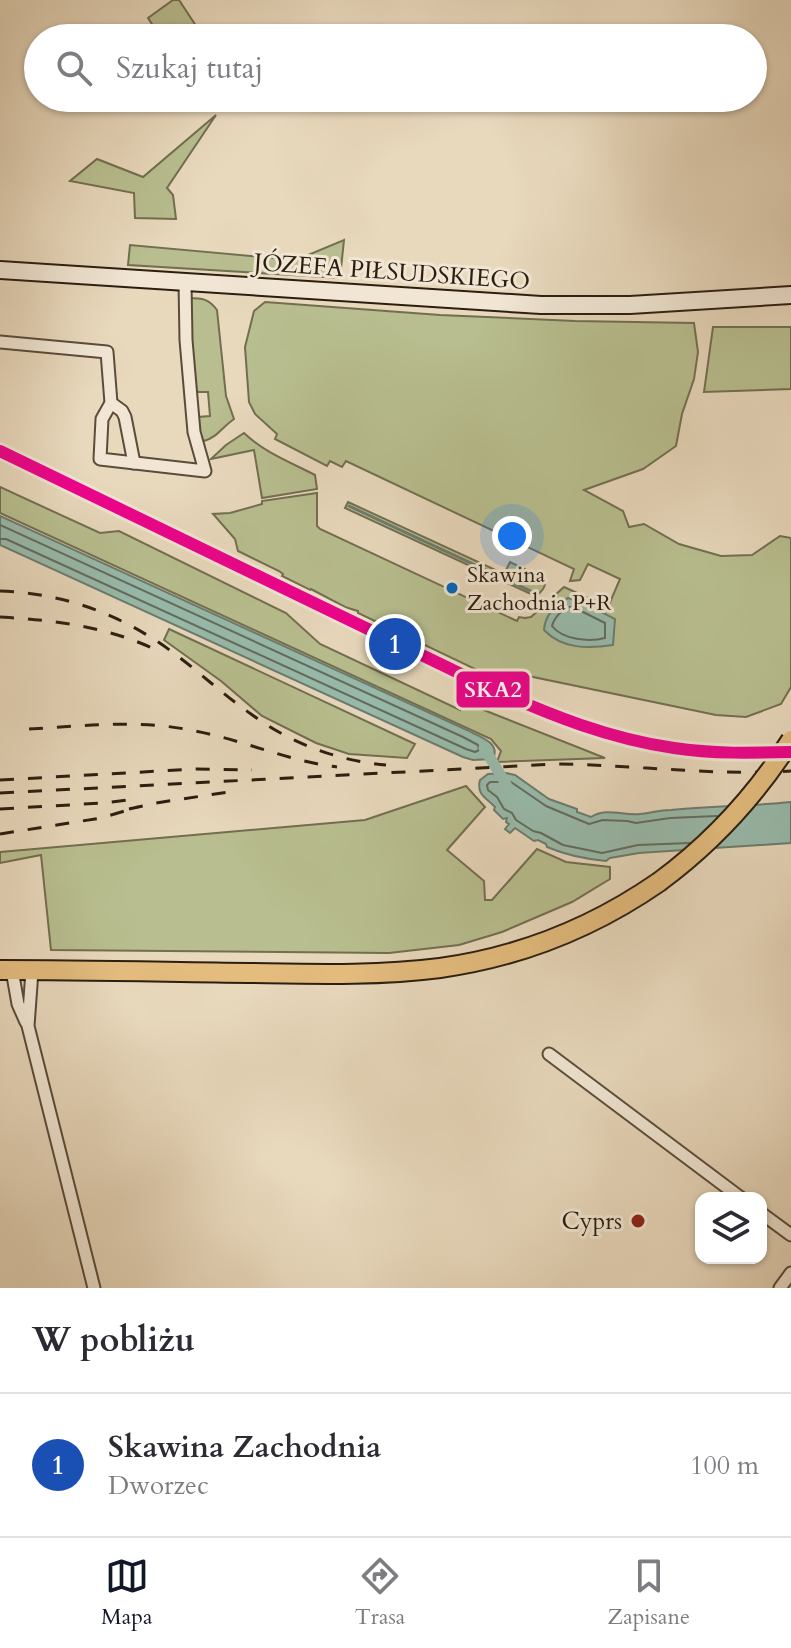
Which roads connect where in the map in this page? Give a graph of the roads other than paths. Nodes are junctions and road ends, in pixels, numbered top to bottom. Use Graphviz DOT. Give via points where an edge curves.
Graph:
graph roads {
  1 [pos="0,270"];
  2 [pos="185,283"];
  3 [pos="788,293"];
  4 [pos="0,342"];
  5 [pos="111,403"];
  6 [pos="134,463"];
  7 [pos="791,740"];
  8 [pos="6,970"];
  9 [pos="32,971"];
  10 [pos="28,1026"];
  11 [pos="549,1054"];
  12 [pos="733,1192"];
  13 [pos="767,1217"];
  14 [pos="791,1235"];
  15 [pos="791,1273"];
  16 [pos="94,1288"];
  17 [pos="780,1288"];
  1 -- 2 [label="main road, JÓZEFA PIŁSUDSKIEGO"];
  2 -- 3 [label="main road, JÓZEFA PIŁSUDSKIEGO" via="560,306"];
  2 -- 6 [label="street" via="194,432 205,471"];
  4 -- 5 [label="street" via="107,352"];
  5 -- 6 [label="street" via="125,417"];
  5 -- 6 [label="street" via="102,419 100,459"];
  7 -- 9 [label="main road, bridge" via="729,820 659,882 604,916 490,958 365,973"];
  8 -- 9 [label="main road"];
  8 -- 10 [label="street"];
  9 -- 10 [label="street"];
  10 -- 16 [label="street"];
  11 -- 12 [label="street"];
  13 -- 14 [label="street"];
  15 -- 17 [label="street"];
}
